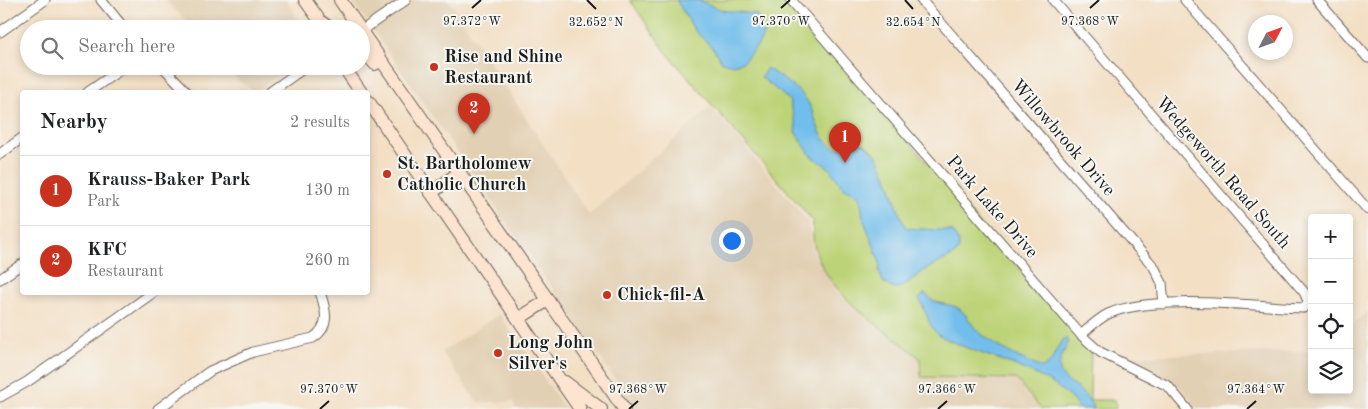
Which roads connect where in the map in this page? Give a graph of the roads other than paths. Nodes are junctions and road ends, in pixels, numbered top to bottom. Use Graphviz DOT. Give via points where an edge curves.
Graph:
graph roads {
  1 [pos="45,0"];
  2 [pos="101,0"];
  3 [pos="297,0"];
  4 [pos="305,0"];
  5 [pos="340,0"];
  6 [pos="406,0"];
  7 [pos="791,0"];
  8 [pos="921,0"];
  9 [pos="1053,0"];
  10 [pos="1185,0"];
  11 [pos="1317,0"];
  12 [pos="118,20"];
  13 [pos="311,20"];
  14 [pos="319,20"];
  15 [pos="354,20"];
  16 [pos="370,24"];
  17 [pos="0,32"];
  18 [pos="370,43"];
  19 [pos="370,56"];
  20 [pos="1368,58"];
  21 [pos="113,75"];
  22 [pos="170,75"];
  23 [pos="295,75"];
  24 [pos="349,75"];
  25 [pos="402,87"];
  26 [pos="91,90"];
  27 [pos="184,90"];
  28 [pos="273,90"];
  29 [pos="360,90"];
  30 [pos="370,105"];
  31 [pos="20,139"];
  32 [pos="0,154"];
  33 [pos="460,172"];
  34 [pos="430,193"];
  35 [pos="1368,210"];
  36 [pos="20,265"];
  37 [pos="0,279"];
  38 [pos="150,295"];
  39 [pos="321,295"];
  40 [pos="548,300"];
  41 [pos="1164,304"];
  42 [pos="518,319"];
  43 [pos="1082,335"];
  44 [pos="557,376"];
  45 [pos="0,397"];
  46 [pos="158,409"];
  47 [pos="580,409"];
  48 [pos="601,409"];
  49 [pos="624,409"];
  50 [pos="1187,409"];
  1 -- 17 [label="street"];
  2 -- 12 [label="street"];
  3 -- 13 [label="main road"];
  4 -- 14 [label="main road"];
  5 -- 15 [label="main road"];
  6 -- 16 [label="street"];
  7 -- 43 [label="street, Park Lake Drive"];
  8 -- 41 [label="street, Willowbrook Drive" via="1154,267 1162,283"];
  9 -- 41 [label="street, Wedgeworth Road South" via="1304,292 1308,301 1303,308"];
  10 -- 35 [label="street"];
  11 -- 20 [label="street"];
  18 -- 25 [label="main road"];
  19 -- 25 [label="main road" via="390,84"];
  21 -- 26 [label="street"];
  22 -- 27 [label="street"];
  23 -- 28 [label="street"];
  24 -- 29 [label="main road"];
  25 -- 33 [label="main road"];
  30 -- 34 [label="main road"];
  31 -- 32 [label="street"];
  33 -- 34 [label="main road"];
  33 -- 40 [label="main road"];
  34 -- 42 [label="main road"];
  36 -- 37 [label="street"];
  38 -- 45 [label="street" via="27,382"];
  39 -- 46 [label="street" via="327,316 322,330 312,338 253,352 210,371"];
  40 -- 42 [label="main road"];
  40 -- 49 [label="main road"];
  41 -- 43 [label="street, Wedgeworth Road South" via="1110,313"];
  42 -- 44 [label="main road"];
  43 -- 50 [label="street, Park Lake Drive" via="1100,352 1168,386"];
  44 -- 47 [label="main road"];
  44 -- 48 [label="main road"];
}
